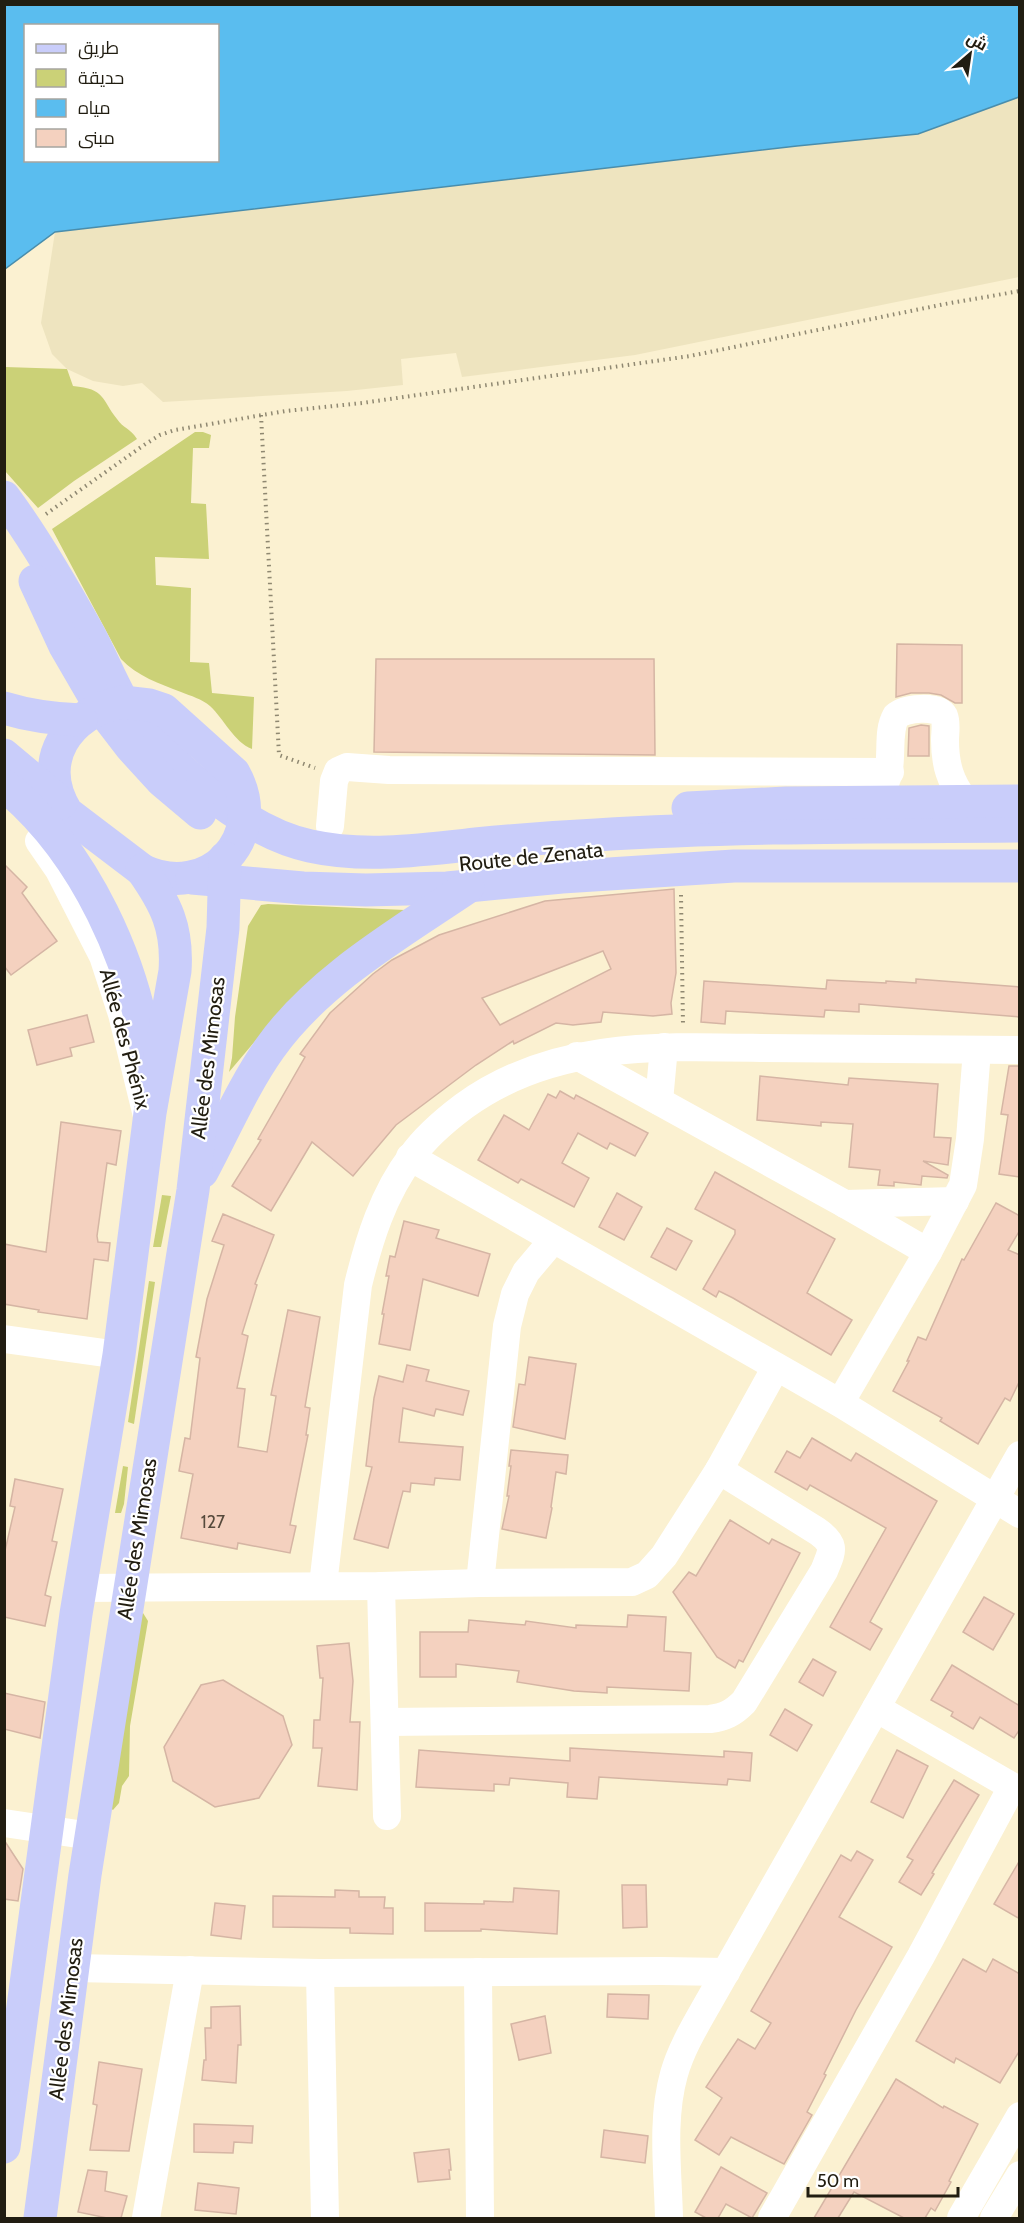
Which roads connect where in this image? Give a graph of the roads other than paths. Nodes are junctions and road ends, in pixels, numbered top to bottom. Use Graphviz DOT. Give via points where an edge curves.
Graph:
graph roads {
  1 [pos="4,497"];
  2 [pos="4,535"];
  3 [pos="4,708"];
  4 [pos="102,710"];
  5 [pos="4,755"];
  6 [pos="890,772"];
  7 [pos="4,784"];
  8 [pos="965,801"];
  9 [pos="1020,801"];
  10 [pos="870,802"];
  11 [pos="61,803"];
  12 [pos="4,804"];
  13 [pos="330,826"];
  14 [pos="1020,826"];
  15 [pos="1020,840"];
  16 [pos="236,841"];
  17 [pos="1020,866"];
  18 [pos="142,870"];
  19 [pos="470,885"];
  20 [pos="674,1047"];
  21 [pos="977,1050"];
  22 [pos="1020,1050"];
  23 [pos="577,1056"];
  24 [pos="659,1101"];
  25 [pos="150,1111"];
  26 [pos="410,1157"];
  27 [pos="193,1190"];
  28 [pos="955,1201"];
  29 [pos="845,1204"];
  30 [pos="553,1240"];
  31 [pos="928,1252"];
  32 [pos="4,1339"];
  33 [pos="119,1355"];
  34 [pos="776,1367"];
  35 [pos="840,1403"];
  36 [pos="1020,1455"];
  37 [pos="719,1470"];
  38 [pos="994,1499"];
  39 [pos="1020,1514"];
  40 [pos="480,1582"];
  41 [pos="323,1585"];
  42 [pos="381,1586"];
  43 [pos="80,1588"];
  44 [pos="129,1589"];
  45 [pos="876,1708"];
  46 [pos="386,1722"];
  47 [pos="1016,1789"];
  48 [pos="387,1816"];
  49 [pos="4,1823"];
  50 [pos="47,1829"];
  51 [pos="91,1836"];
  52 [pos="73,1968"];
  53 [pos="190,1970"];
  54 [pos="478,1972"];
  55 [pos="726,1972"];
  56 [pos="320,1973"];
  57 [pos="1020,2116"];
  58 [pos="4,2147"];
  59 [pos="1020,2175"];
  60 [pos="40,2218"];
  61 [pos="146,2218"];
  62 [pos="326,2218"];
  63 [pos="480,2218"];
  64 [pos="669,2218"];
  65 [pos="772,2218"];
  66 [pos="961,2218"];
  67 [pos="994,2218"];
  1 -- 4 [label="main road" via="34,536 89,634"];
  2 -- 4 [label="main road" via="39,587 65,646"];
  3 -- 4 [label="main road" via="40,717"];
  4 -- 11 [label="main road" via="64,737 55,759 54,782"];
  4 -- 16 [label="main road, Route de Zenata" via="162,782"];
  4 -- 16 [label="main road" via="149,705 164,710 234,773 244,796"];
  5 -- 11 [label="main road"];
  6 -- 8 [label="street" via="892,724 896,716 906,710 939,711 945,719 949,774"];
  6 -- 10 [label="street" via="883,788"];
  6 -- 13 [label="street" via="347,767 338,771 334,782"];
  7 -- 25 [label="main road" via="44,823 77,868 122,955 146,1040"];
  8 -- 9 [label="main road, Route de Zenata"];
  8 -- 10 [label="main road, Route de Zenata"];
  10 -- 13 [label="main road, Route de Zenata" via="565,815 412,832"];
  11 -- 18 [label="main road" via="67,813"];
  12 -- 25 [label="street, Allée des Phénix" via="42,845 103,956"];
  13 -- 16 [label="main road, Route de Zenata" via="280,817"];
  14 -- 16 [label="main road, Route de Zenata" via="696,829 377,852"];
  15 -- 16 [label="main road, Route de Zenata" via="741,842 607,849 377,870 281,854"];
  16 -- 18 [label="main road, Route de Zenata" via="192,878 166,879"];
  16 -- 19 [label="main road, Route de Zenata" via="357,890"];
  16 -- 27 [label="main road, Allée des Mimosas"];
  17 -- 19 [label="main road, Route de Zenata" via="734,866"];
  18 -- 25 [label="main road, Allée des Mimosas" via="166,907 176,954"];
  19 -- 27 [label="main road" via="389,940 300,1012 258,1067"];
  20 -- 21 [label="street"];
  20 -- 23 [label="street"];
  20 -- 24 [label="street"];
  21 -- 22 [label="street"];
  21 -- 28 [label="street" via="967,1164"];
  23 -- 24 [label="street"];
  23 -- 26 [label="street" via="515,1076 478,1096 447,1119"];
  24 -- 29 [label="street"];
  25 -- 33 [label="main road, Allée des Mimosas"];
  26 -- 30 [label="street"];
  26 -- 41 [label="street" via="383,1205 358,1285"];
  27 -- 44 [label="main road, Allée des Mimosas"];
  28 -- 29 [label="street"];
  28 -- 31 [label="street"];
  29 -- 31 [label="street"];
  30 -- 34 [label="street"];
  30 -- 40 [label="street" via="526,1272 514,1294 507,1326"];
  31 -- 35 [label="street"];
  32 -- 33 [label="street"];
  33 -- 43 [label="main road, Allée des Mimosas"];
  34 -- 35 [label="street"];
  34 -- 37 [label="street"];
  35 -- 38 [label="street"];
  36 -- 38 [label="street"];
  37 -- 40 [label="street" via="664,1556 640,1579"];
  37 -- 46 [label="street" via="817,1531 832,1545 824,1571 735,1711 710,1719"];
  38 -- 39 [label="street"];
  38 -- 45 [label="street"];
  40 -- 42 [label="street"];
  41 -- 42 [label="street"];
  41 -- 44 [label="street"];
  42 -- 46 [label="street"];
  43 -- 44 [label="street"];
  43 -- 50 [label="main road, Allée des Mimosas"];
  44 -- 51 [label="main road, Allée des Mimosas"];
  45 -- 47 [label="street"];
  45 -- 55 [label="street"];
  46 -- 48 [label="street"];
  47 -- 65 [label="street"];
  49 -- 50 [label="street"];
  50 -- 51 [label="street"];
  50 -- 58 [label="main road, Allée des Mimosas"];
  51 -- 52 [label="main road, Allée des Mimosas"];
  52 -- 53 [label="street"];
  52 -- 60 [label="main road, Allée des Mimosas"];
  53 -- 56 [label="street"];
  53 -- 61 [label="street"];
  54 -- 55 [label="street"];
  54 -- 56 [label="street"];
  54 -- 63 [label="street"];
  55 -- 64 [label="street" via="690,2035 674,2075 668,2127"];
  56 -- 62 [label="street"];
  57 -- 66 [label="street"];
  59 -- 67 [label="street"];
}
